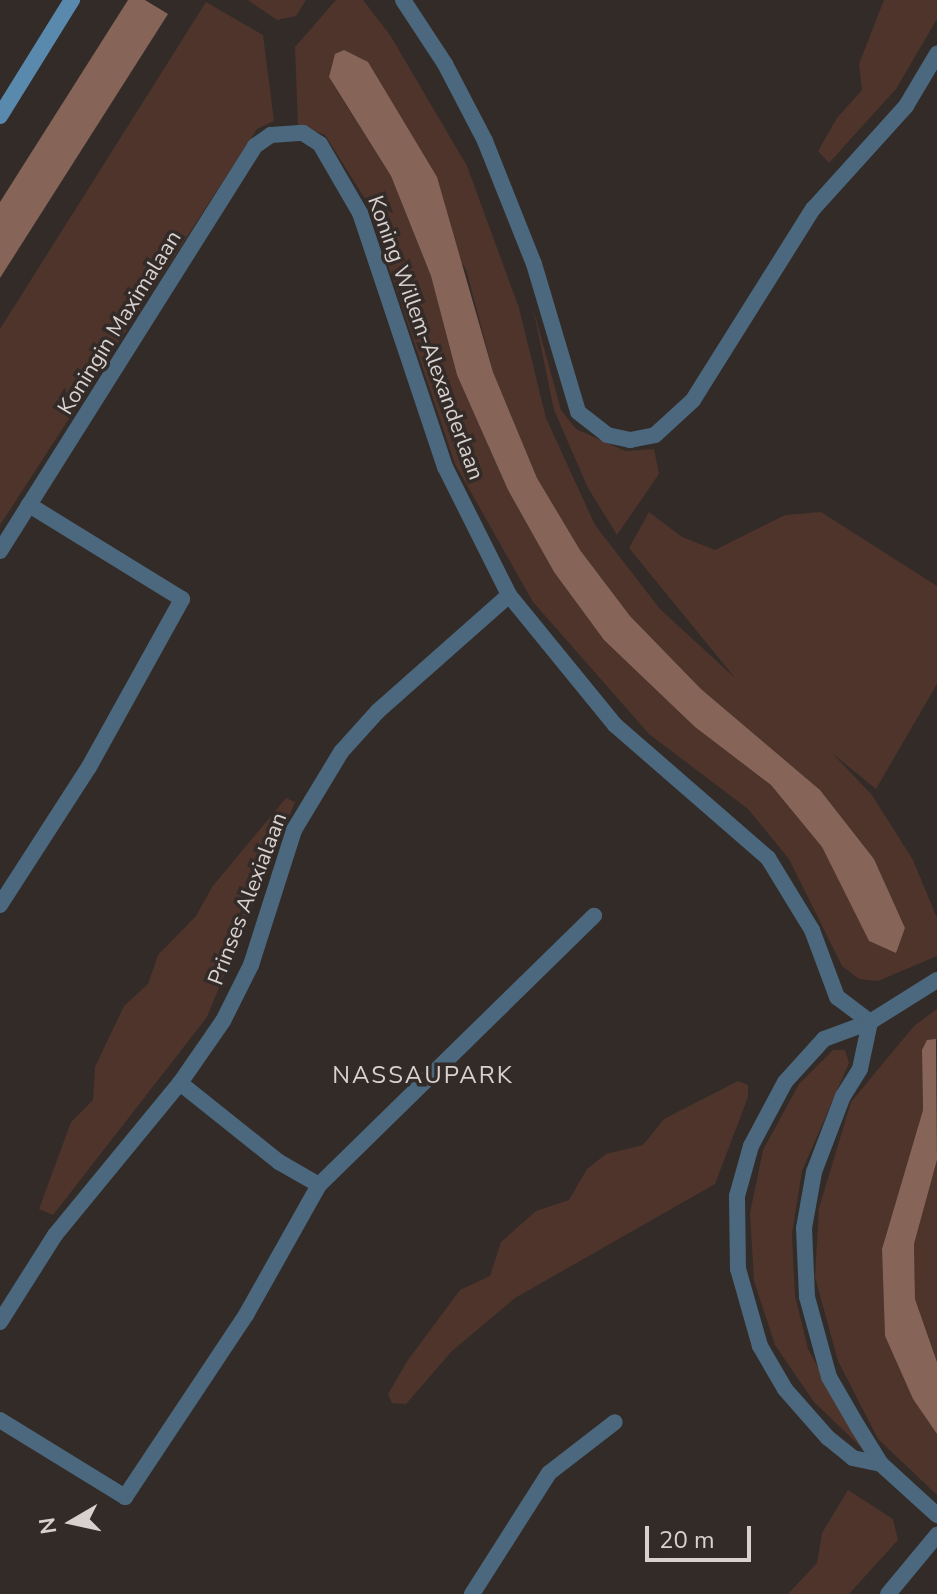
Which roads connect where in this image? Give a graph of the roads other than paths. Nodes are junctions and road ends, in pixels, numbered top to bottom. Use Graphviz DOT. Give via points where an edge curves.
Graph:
graph roads {
  1 [pos="72,0"];
  2 [pos="403,0"];
  3 [pos="937,54"];
  4 [pos="0,116"];
  5 [pos="286,131"];
  6 [pos="29,505"];
  7 [pos="0,551"];
  8 [pos="509,595"];
  9 [pos="0,905"];
  10 [pos="594,916"];
  11 [pos="937,980"];
  12 [pos="870,1022"];
  13 [pos="180,1083"];
  14 [pos="319,1185"];
  15 [pos="0,1322"];
  16 [pos="0,1420"];
  17 [pos="615,1422"];
  18 [pos="881,1464"];
  19 [pos="937,1515"];
  20 [pos="937,1535"];
  21 [pos="472,1594"];
  22 [pos="888,1594"];
  1 -- 4 [label="street"];
  2 -- 3 [label="street" via="445,64 485,141 534,264 578,412 607,435 630,440 655,435 693,400 813,209 906,106"];
  5 -- 6 [label="street, Koningin Maximalaan" via="255,146"];
  5 -- 8 [label="street, Koning Willem-Alexanderlaan" via="303,133 320,144 360,213 445,467"];
  6 -- 7 [label="street, Koningin Maximalaan"];
  6 -- 9 [label="street" via="182,599 89,767"];
  8 -- 12 [label="street, Koning Willem-Alexanderlaan" via="615,725 768,858 812,930 837,997"];
  8 -- 13 [label="street, Prinses Alexialaan" via="341,752 294,830 251,965 223,1021"];
  10 -- 14 [label="street"];
  11 -- 12 [label="street"];
  12 -- 18 [label="street" via="860,1069 843,1096 814,1172 804,1228 804,1268 812,1325 829,1377"];
  12 -- 18 [label="street" via="824,1039 785,1082 751,1146 737,1196 738,1269 745,1305 785,1389 853,1458"];
  13 -- 14 [label="street" via="279,1162"];
  13 -- 15 [label="street, Prinses Alexialaan" via="55,1235"];
  14 -- 16 [label="street" via="246,1315 125,1497"];
  17 -- 21 [label="street" via="549,1473"];
  18 -- 19 [label="street"];
  20 -- 22 [label="street"];
}
